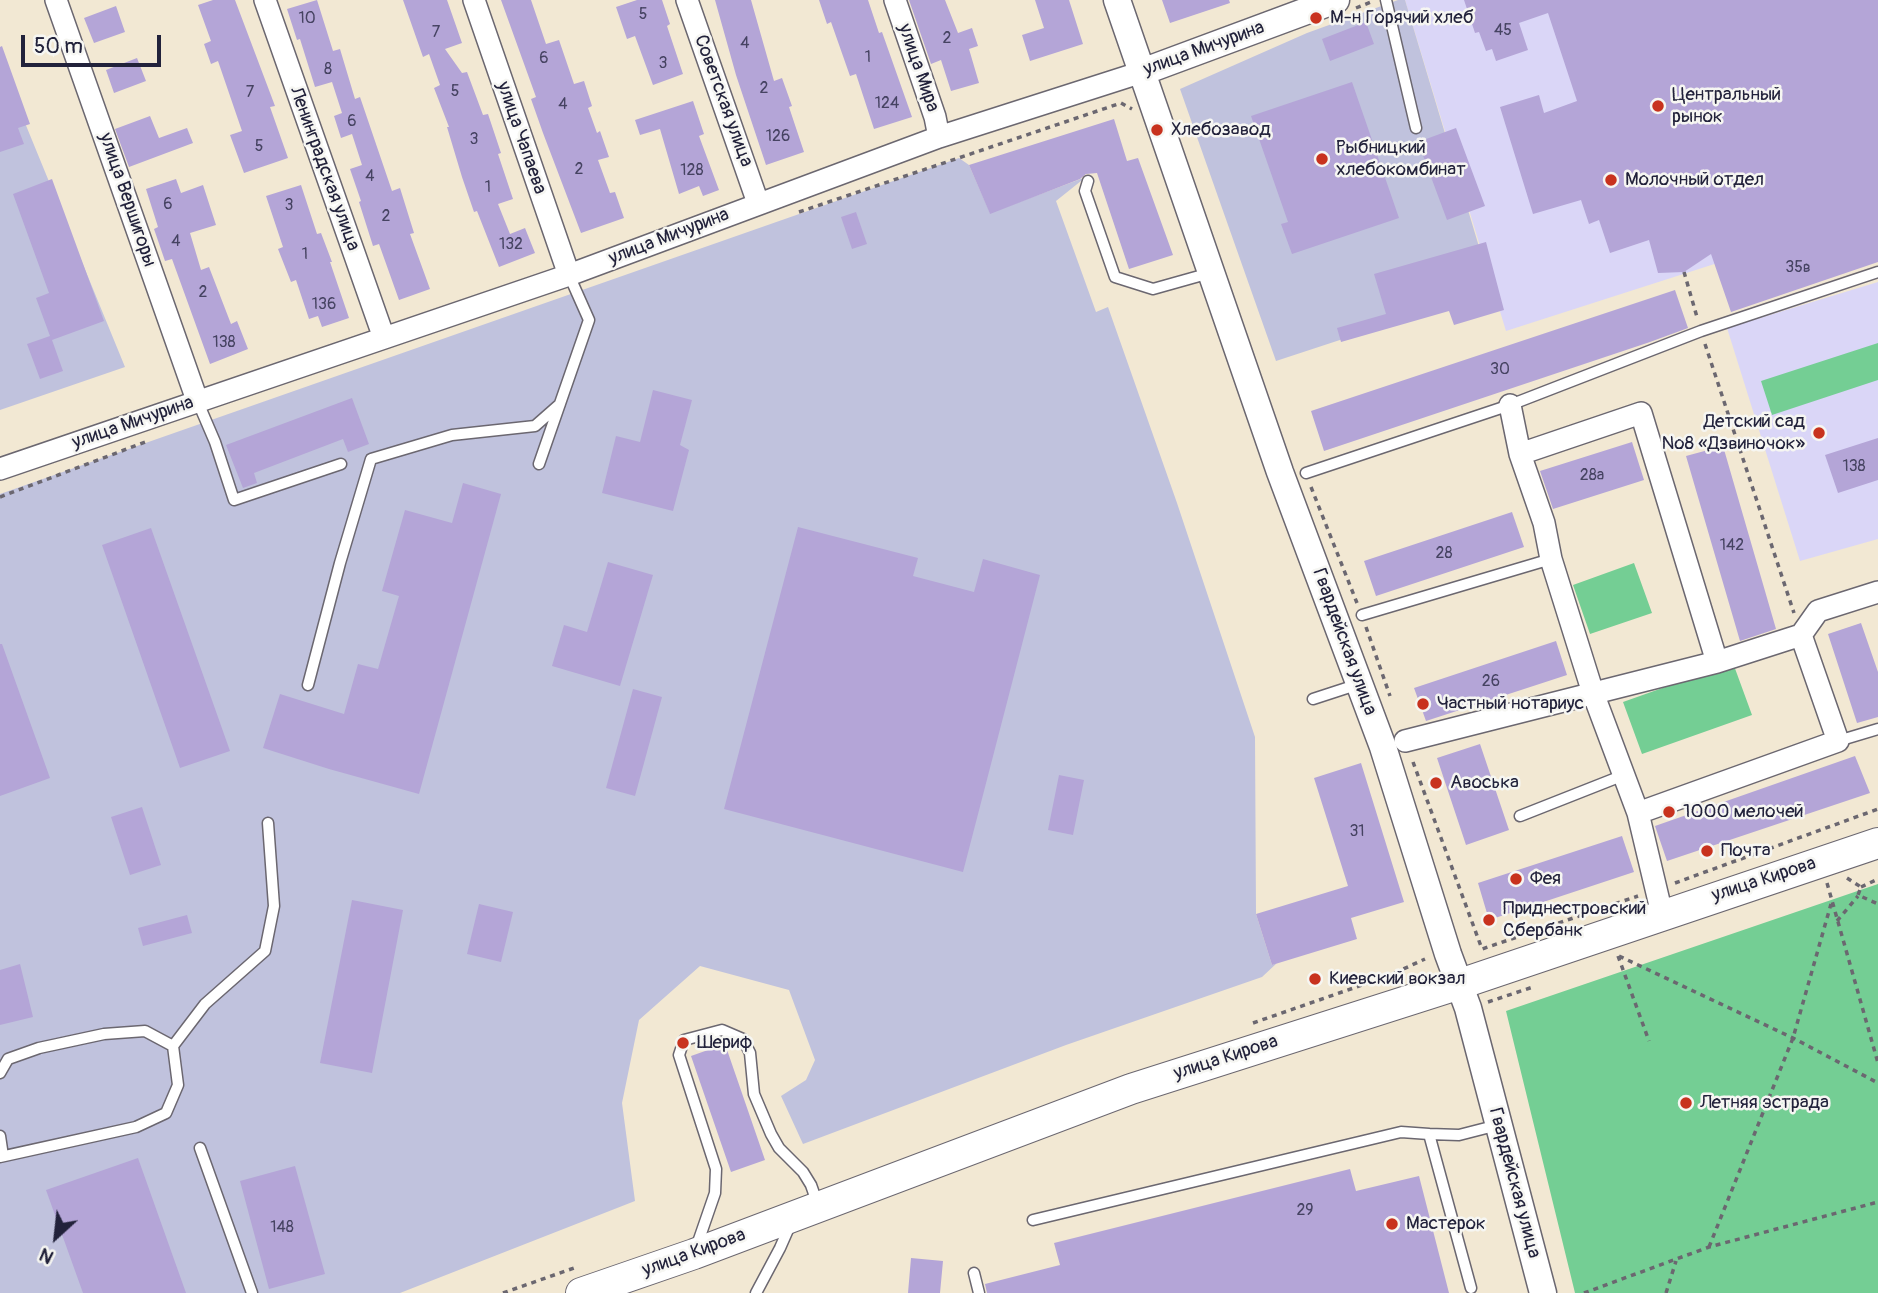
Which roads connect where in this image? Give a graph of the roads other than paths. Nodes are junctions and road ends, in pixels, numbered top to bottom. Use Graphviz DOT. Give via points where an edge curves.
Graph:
graph roads {
  1 [pos="56,0"];
  2 [pos="265,0"];
  3 [pos="474,0"];
  4 [pos="687,0"];
  5 [pos="895,0"];
  6 [pos="1117,0"];
  7 [pos="1386,0"];
  8 [pos="1344,5"];
  9 [pos="1142,72"];
  10 [pos="1416,128"];
  11 [pos="939,137"];
  12 [pos="1088,181"];
  13 [pos="758,203"];
  14 [pos="1878,272"];
  15 [pos="1210,273"];
  16 [pos="569,275"];
  17 [pos="384,338"];
  18 [pos="197,400"];
  19 [pos="560,404"];
  20 [pos="1510,405"];
  21 [pos="1520,454"];
  22 [pos="341,464"];
  23 [pos="540,464"];
  24 [pos="0,469"];
  25 [pos="1306,473"];
  26 [pos="1551,559"];
  27 [pos="1878,592"];
  28 [pos="1362,615"];
  29 [pos="1801,635"];
  30 [pos="1717,662"];
  31 [pos="1359,684"];
  32 [pos="308,685"];
  33 [pos="1593,693"];
  34 [pos="1313,699"];
  35 [pos="1878,729"];
  36 [pos="1405,741"];
  37 [pos="1838,741"];
  38 [pos="1624,775"];
  39 [pos="1638,813"];
  40 [pos="1520,816"];
  41 [pos="268,823"];
  42 [pos="1878,843"];
  43 [pos="1660,902"];
  44 [pos="1460,984"];
  45 [pos="173,1046"];
  46 [pos="0,1073"];
  47 [pos="1498,1125"];
  48 [pos="1429,1133"];
  49 [pos="0,1136"];
  50 [pos="200,1148"];
  51 [pos="2,1157"];
  52 [pos="806,1211"];
  53 [pos="1033,1220"];
  54 [pos="694,1254"];
  55 [pos="974,1273"];
  56 [pos="595,1284"];
  57 [pos="1471,1287"];
  58 [pos="252,1293"];
  59 [pos="756,1293"];
  60 [pos="979,1293"];
  61 [pos="1543,1293"];
  1 -- 18 [label="street, улица Вершигоры"];
  2 -- 17 [label="street, Ленинградская улица"];
  3 -- 16 [label="street, улица Чапаева"];
  4 -- 13 [label="street, Советская улица"];
  5 -- 11 [label="street, улица Мира"];
  6 -- 9 [label="street, Гвардейская улица"];
  7 -- 10 [label="lane"];
  8 -- 9 [label="street, улица Мичурина"];
  9 -- 11 [label="street, улица Мичурина"];
  9 -- 15 [label="street, Гвардейская улица"];
  11 -- 13 [label="street, улица Мичурина"];
  12 -- 15 [label="lane" via="1085,191 1115,277 1153,289"];
  13 -- 16 [label="street, улица Мичурина"];
  14 -- 20 [label="lane" via="1701,331"];
  15 -- 31 [label="street, Гвардейская улица"];
  16 -- 17 [label="street, улица Мичурина"];
  16 -- 19 [label="lane" via="589,320"];
  17 -- 18 [label="street, улица Мичурина"];
  18 -- 22 [label="lane" via="234,500"];
  18 -- 24 [label="street, улица Мичурина"];
  19 -- 23 [label="lane"];
  19 -- 32 [label="lane" via="535,426 452,435 371,459"];
  20 -- 21 [label="street"];
  20 -- 25 [label="lane"];
  21 -- 26 [label="street"];
  21 -- 30 [label="street" via="1640,413"];
  26 -- 28 [label="lane"];
  26 -- 33 [label="street"];
  27 -- 29 [label="street" via="1818,611"];
  29 -- 30 [label="street"];
  29 -- 37 [label="street"];
  30 -- 33 [label="street"];
  31 -- 34 [label="lane"];
  31 -- 44 [label="street, Гвардейская улица"];
  33 -- 36 [label="street"];
  33 -- 38 [label="street"];
  35 -- 37 [label="lane"];
  37 -- 39 [label="street"];
  38 -- 39 [label="street"];
  38 -- 40 [label="lane"];
  39 -- 43 [label="street"];
  41 -- 45 [label="lane" via="274,906 265,951 205,1003"];
  42 -- 43 [label="main road, улица Кирова"];
  43 -- 44 [label="main road, улица Кирова"];
  44 -- 47 [label="street, Гвардейская улица"];
  44 -- 52 [label="main road, улица Кирова" via="1131,1089"];
  45 -- 46 [label="lane" via="145,1031 104,1034 8,1059"];
  45 -- 51 [label="lane" via="178,1085 166,1113 136,1126"];
  47 -- 48 [label="lane" via="1459,1135"];
  47 -- 61 [label="street, Гвардейская улица"];
  48 -- 53 [label="lane" via="1401,1132"];
  48 -- 57 [label="lane"];
  49 -- 51 [label="lane"];
  50 -- 58 [label="lane"];
  52 -- 54 [label="main road, улица Кирова"];
  52 -- 54 [label="lane" via="811,1185 771,1134 754,1094 750,1053 743,1039 722,1030 684,1040 680,1055 716,1169 715,1193"];
  52 -- 59 [label="lane"];
  54 -- 56 [label="main road, улица Кирова"];
  55 -- 60 [label="lane"];
}
